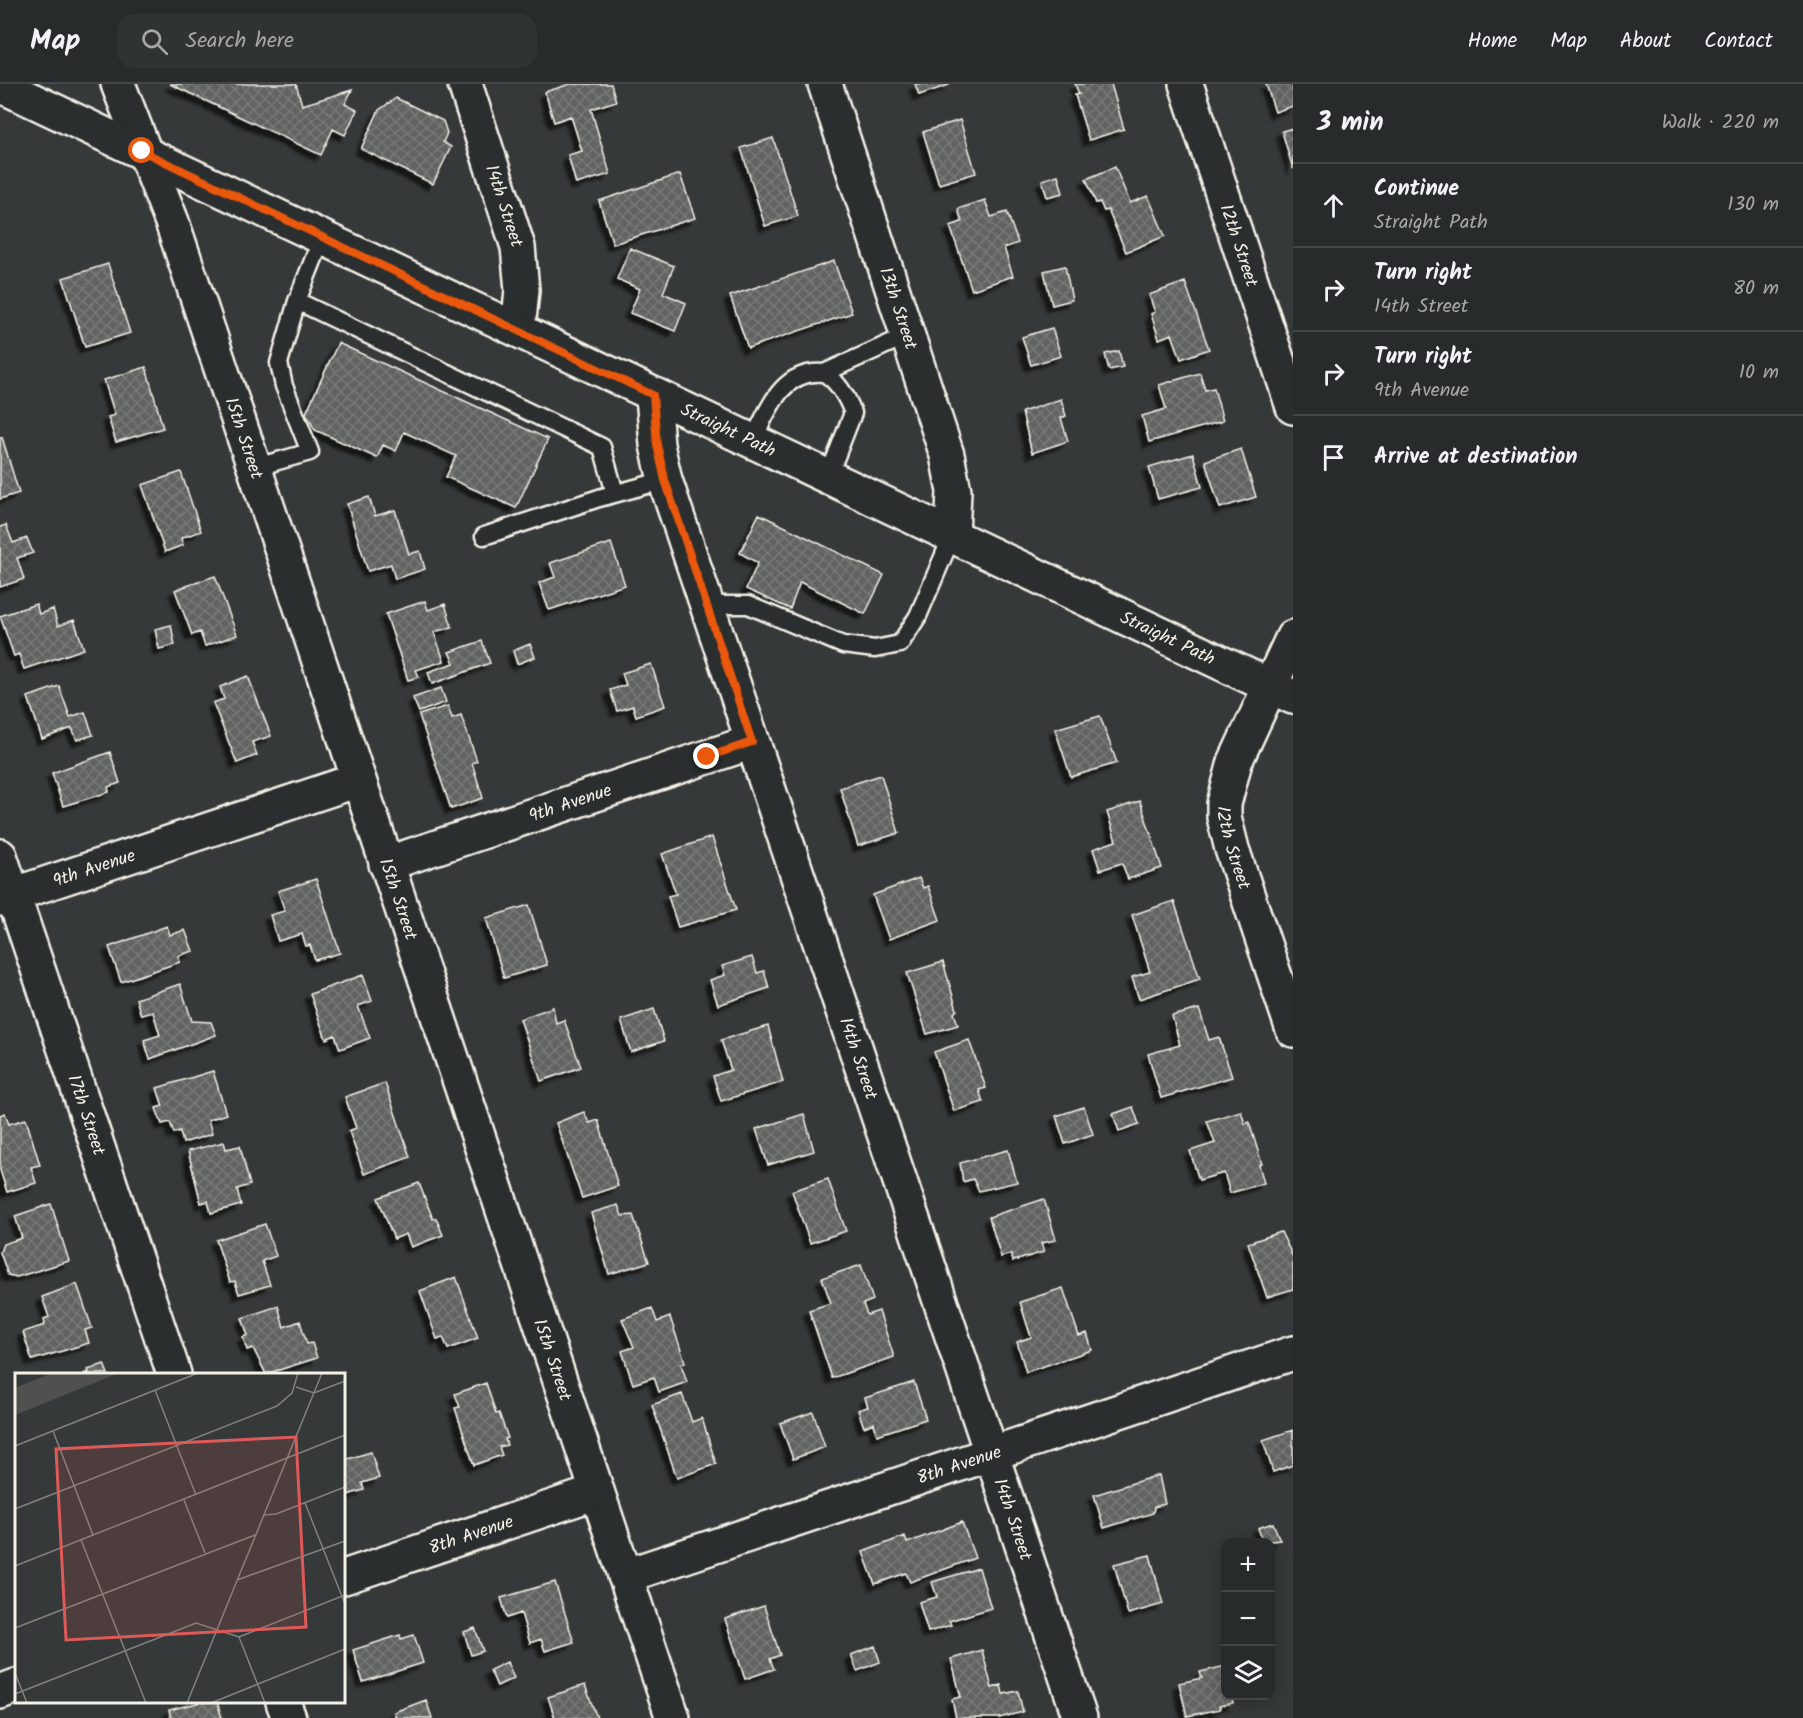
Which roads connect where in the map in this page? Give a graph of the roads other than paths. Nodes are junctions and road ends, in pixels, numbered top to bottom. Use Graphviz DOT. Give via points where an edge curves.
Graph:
graph roads {
  1 [pos="118,84"];
  2 [pos="465,84"];
  3 [pos="825,84"];
  4 [pos="1186,84"];
  5 [pos="0,85"];
  6 [pos="142,151"];
  7 [pos="322,238"];
  8 [pos="297,301"];
  9 [pos="518,330"];
  10 [pos="908,334"];
  11 [pos="824,373"];
  12 [pos="653,395"];
  13 [pos="1293,407"];
  14 [pos="752,441"];
  15 [pos="253,468"];
  16 [pos="828,477"];
  17 [pos="665,480"];
  18 [pos="615,493"];
  19 [pos="484,536"];
  20 [pos="952,536"];
  21 [pos="706,605"];
  22 [pos="1293,637"];
  23 [pos="1282,692"];
  24 [pos="752,742"];
  25 [pos="358,780"];
  26 [pos="0,856"];
  27 [pos="386,864"];
  28 [pos="6,897"];
  29 [pos="1293,1030"];
  30 [pos="1293,1353"];
  31 [pos="174,1373"];
  32 [pos="992,1453"];
  33 [pos="597,1492"];
  34 [pos="625,1576"];
  35 [pos="345,1577"];
  36 [pos="15,1686"];
  37 [pos="0,1692"];
  38 [pos="284,1703"];
  39 [pos="288,1718"];
  40 [pos="673,1718"];
  41 [pos="1080,1718"];
  1 -- 6 [label="street, 15th Street"];
  2 -- 9 [label="street, 14th Street" via="518,247 522,290"];
  3 -- 10 [label="street, 13th Street"];
  4 -- 13 [label="street, 12th Street"];
  5 -- 6 [label="street, Straight Path"];
  6 -- 7 [label="street, Straight Path"];
  6 -- 15 [label="street, 15th Street" via="172,222"];
  7 -- 8 [label="lane"];
  7 -- 9 [label="street, Straight Path"];
  8 -- 15 [label="lane" via="279,363 310,452"];
  8 -- 18 [label="lane" via="602,447"];
  9 -- 12 [label="street, Straight Path"];
  10 -- 11 [label="lane"];
  10 -- 20 [label="street, 13th Street" via="952,477"];
  11 -- 14 [label="lane" via="816,372 782,386"];
  11 -- 16 [label="lane" via="833,378 853,413"];
  12 -- 14 [label="street, Straight Path"];
  12 -- 17 [label="street, 14th Street" via="657,445"];
  14 -- 16 [label="street, Straight Path"];
  15 -- 25 [label="street, 15th Street"];
  16 -- 20 [label="street, Straight Path"];
  17 -- 18 [label="lane"];
  17 -- 21 [label="street, 14th Street"];
  18 -- 19 [label="lane"];
  20 -- 21 [label="lane" via="918,616 900,644 875,649 843,645 748,605"];
  20 -- 23 [label="street, Straight Path"];
  21 -- 24 [label="street, 14th Street"];
  22 -- 23 [label="street, 12th Street"];
  23 -- 29 [label="street, 12th Street" via="1230,775 1224,817"];
  24 -- 27 [label="street, 9th Avenue"];
  24 -- 32 [label="street, 14th Street"];
  25 -- 27 [label="street, 15th Street"];
  25 -- 28 [label="street, 9th Avenue"];
  26 -- 28 [label="street, 17th Street"];
  27 -- 33 [label="street, 15th Street"];
  28 -- 31 [label="street, 17th Street"];
  30 -- 32 [label="street, 8th Avenue"];
  32 -- 34 [label="street, 8th Avenue"];
  32 -- 41 [label="street, 14th Street"];
  33 -- 34 [label="street, 15th Street"];
  33 -- 35 [label="street, 8th Avenue"];
  34 -- 40 [label="street, 15th Street"];
  36 -- 37 [label="street"];
  38 -- 39 [label="street"];
}
